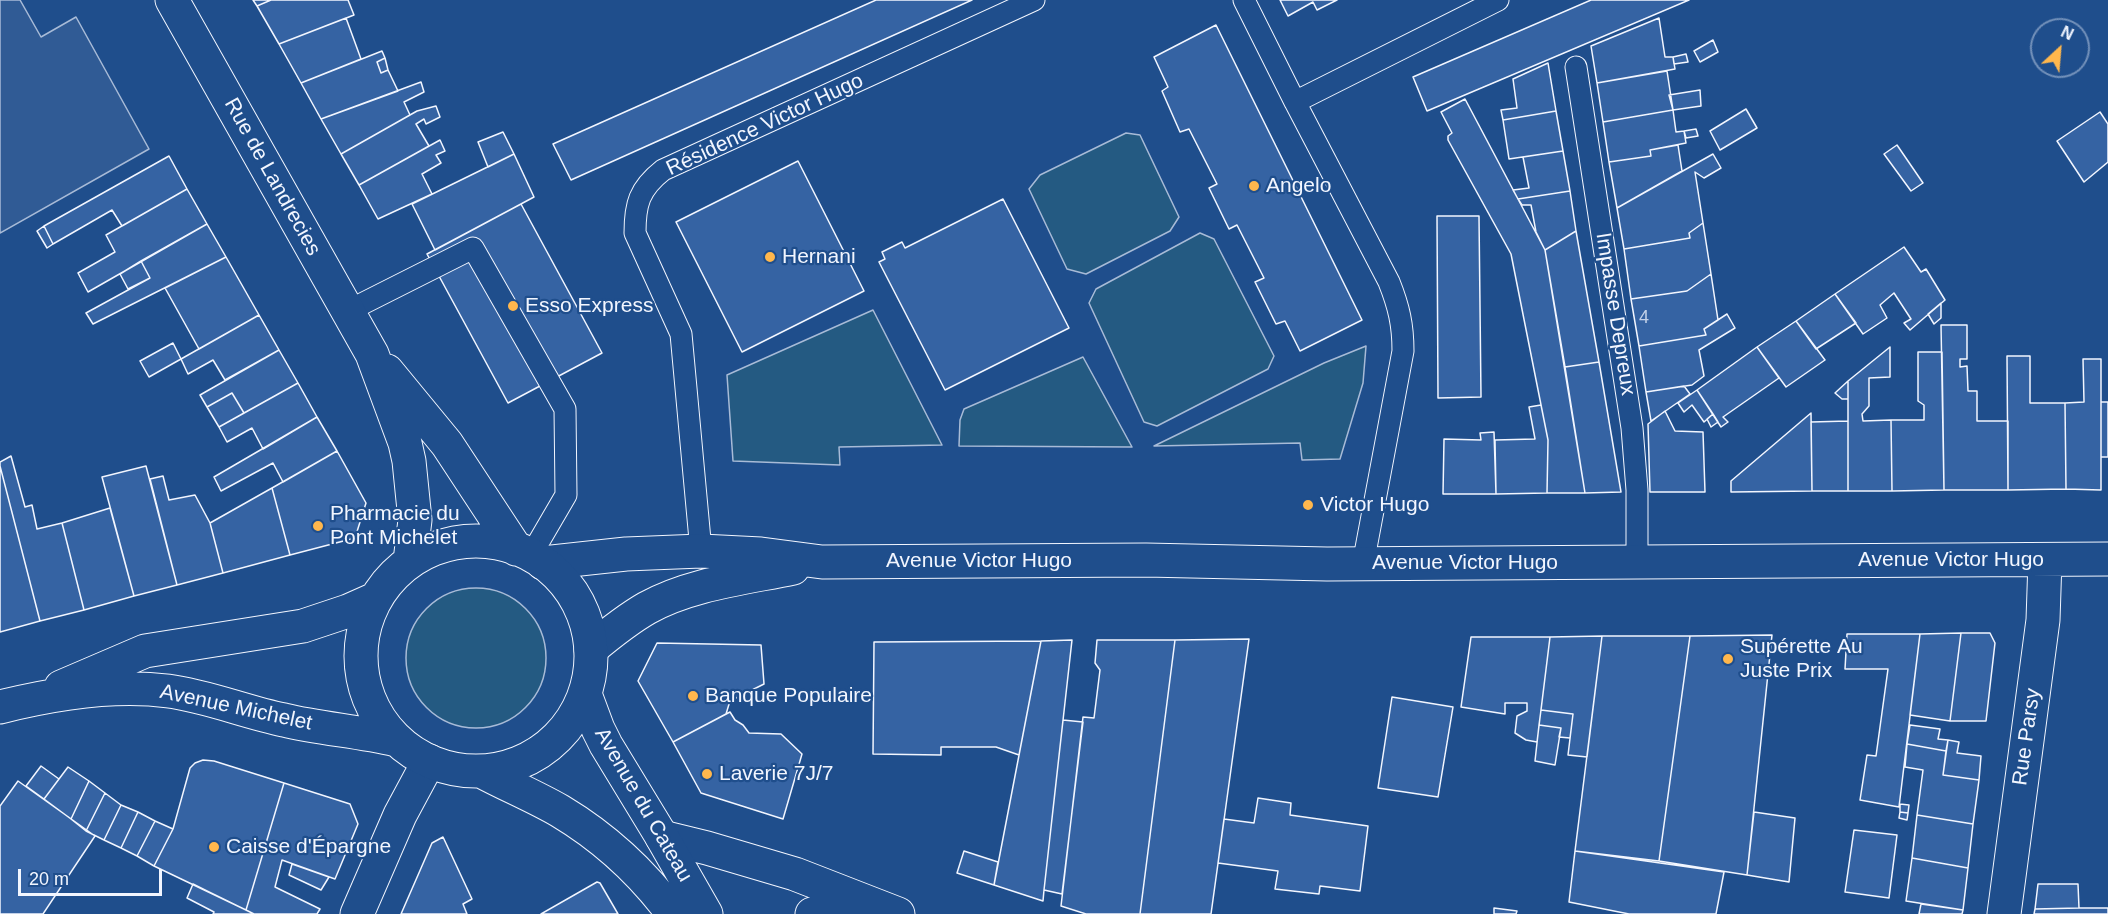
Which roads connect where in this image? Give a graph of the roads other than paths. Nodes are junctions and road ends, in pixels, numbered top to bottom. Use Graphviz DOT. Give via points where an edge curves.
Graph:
graph roads {
  1 [pos="172,0"];
  2 [pos="1034,0"];
  3 [pos="1244,0"];
  4 [pos="1498,0"];
  5 [pos="1576,67"];
  6 [pos="1295,102"];
  7 [pos="348,311"];
  8 [pos="372,354"];
  9 [pos="701,551"];
  10 [pos="530,556"];
  11 [pos="2108,559"];
  12 [pos="2044,560"];
  13 [pos="410,561"];
  14 [pos="822,562"];
  15 [pos="1637,562"];
  16 [pos="1363,564"];
  17 [pos="375,599"];
  18 [pos="591,649"];
  19 [pos="585,694"];
  20 [pos="39,697"];
  21 [pos="0,707"];
  22 [pos="396,740"];
  23 [pos="429,761"];
  24 [pos="481,771"];
  25 [pos="662,837"];
  26 [pos="890,911"];
  27 [pos="357,914"];
  28 [pos="673,914"];
  29 [pos="706,914"];
  30 [pos="812,914"];
  31 [pos="2004,914"];
  1 -- 7 [label="main road, Rue de Landrecies"];
  2 -- 9 [label="lane, Résidence Victor Hugo" via="663,170 642,192 635,233 681,334"];
  3 -- 6 [label="lane"];
  4 -- 6 [label="lane"];
  5 -- 15 [label="lane, Impasse Depreux" via="1632,428"];
  6 -- 16 [label="lane" via="1389,282 1403,325 1403,351"];
  7 -- 8 [label="main road, Rue de Landrecies"];
  7 -- 10 [label="lane" via="473,248 565,409 566,495"];
  8 -- 10 [label="main road, Rue de Landrecies" via="447,444"];
  8 -- 13 [label="main road, Rue de Landrecies" via="409,461 415,520"];
  9 -- 10 [label="main road, Avenue Victor Hugo"];
  9 -- 14 [label="main road, Avenue Victor Hugo"];
  10 -- 13 [label="main road" via="501,544 469,541 439,547"];
  10 -- 18 [label="main road, Rue de Landrecies" via="565,584 574,597 585,618"];
  11 -- 12 [label="main road, Avenue Victor Hugo"];
  12 -- 15 [label="main road, Avenue Victor Hugo"];
  12 -- 31 [label="main road, Rue Parsy" via="2043,620"];
  13 -- 17 [label="main road"];
  14 -- 16 [label="main road, Avenue Victor Hugo" via="1146,560"];
  14 -- 18 [label="main road, Avenue Victor Hugo" via="668,598 630,618"];
  15 -- 16 [label="main road, Avenue Victor Hugo"];
  17 -- 20 [label="main road, Avenue Michelet" via="303,626 145,651"];
  17 -- 22 [label="main road" via="364,628 362,673 370,702"];
  18 -- 19 [label="main road, Rue de Landrecies"];
  19 -- 24 [label="main road" via="568,725 547,746 522,762"];
  19 -- 25 [label="main road, Avenue du Cateau" via="606,745"];
  20 -- 21 [label="main road, Avenue Michelet"];
  20 -- 22 [label="main road, Avenue Michelet" via="140,689 169,691 285,721"];
  22 -- 23 [label="main road"];
  23 -- 24 [label="main road"];
  23 -- 27 [label="main road" via="400,815"];
  24 -- 28 [label="main road, Avenue du Cateau" via="560,812 613,848 653,887"];
  25 -- 26 [label="main road" via="795,874"];
  25 -- 29 [label="main road, Avenue du Cateau"];
  26 -- 30 [label="main road" via="836,908"];
}
